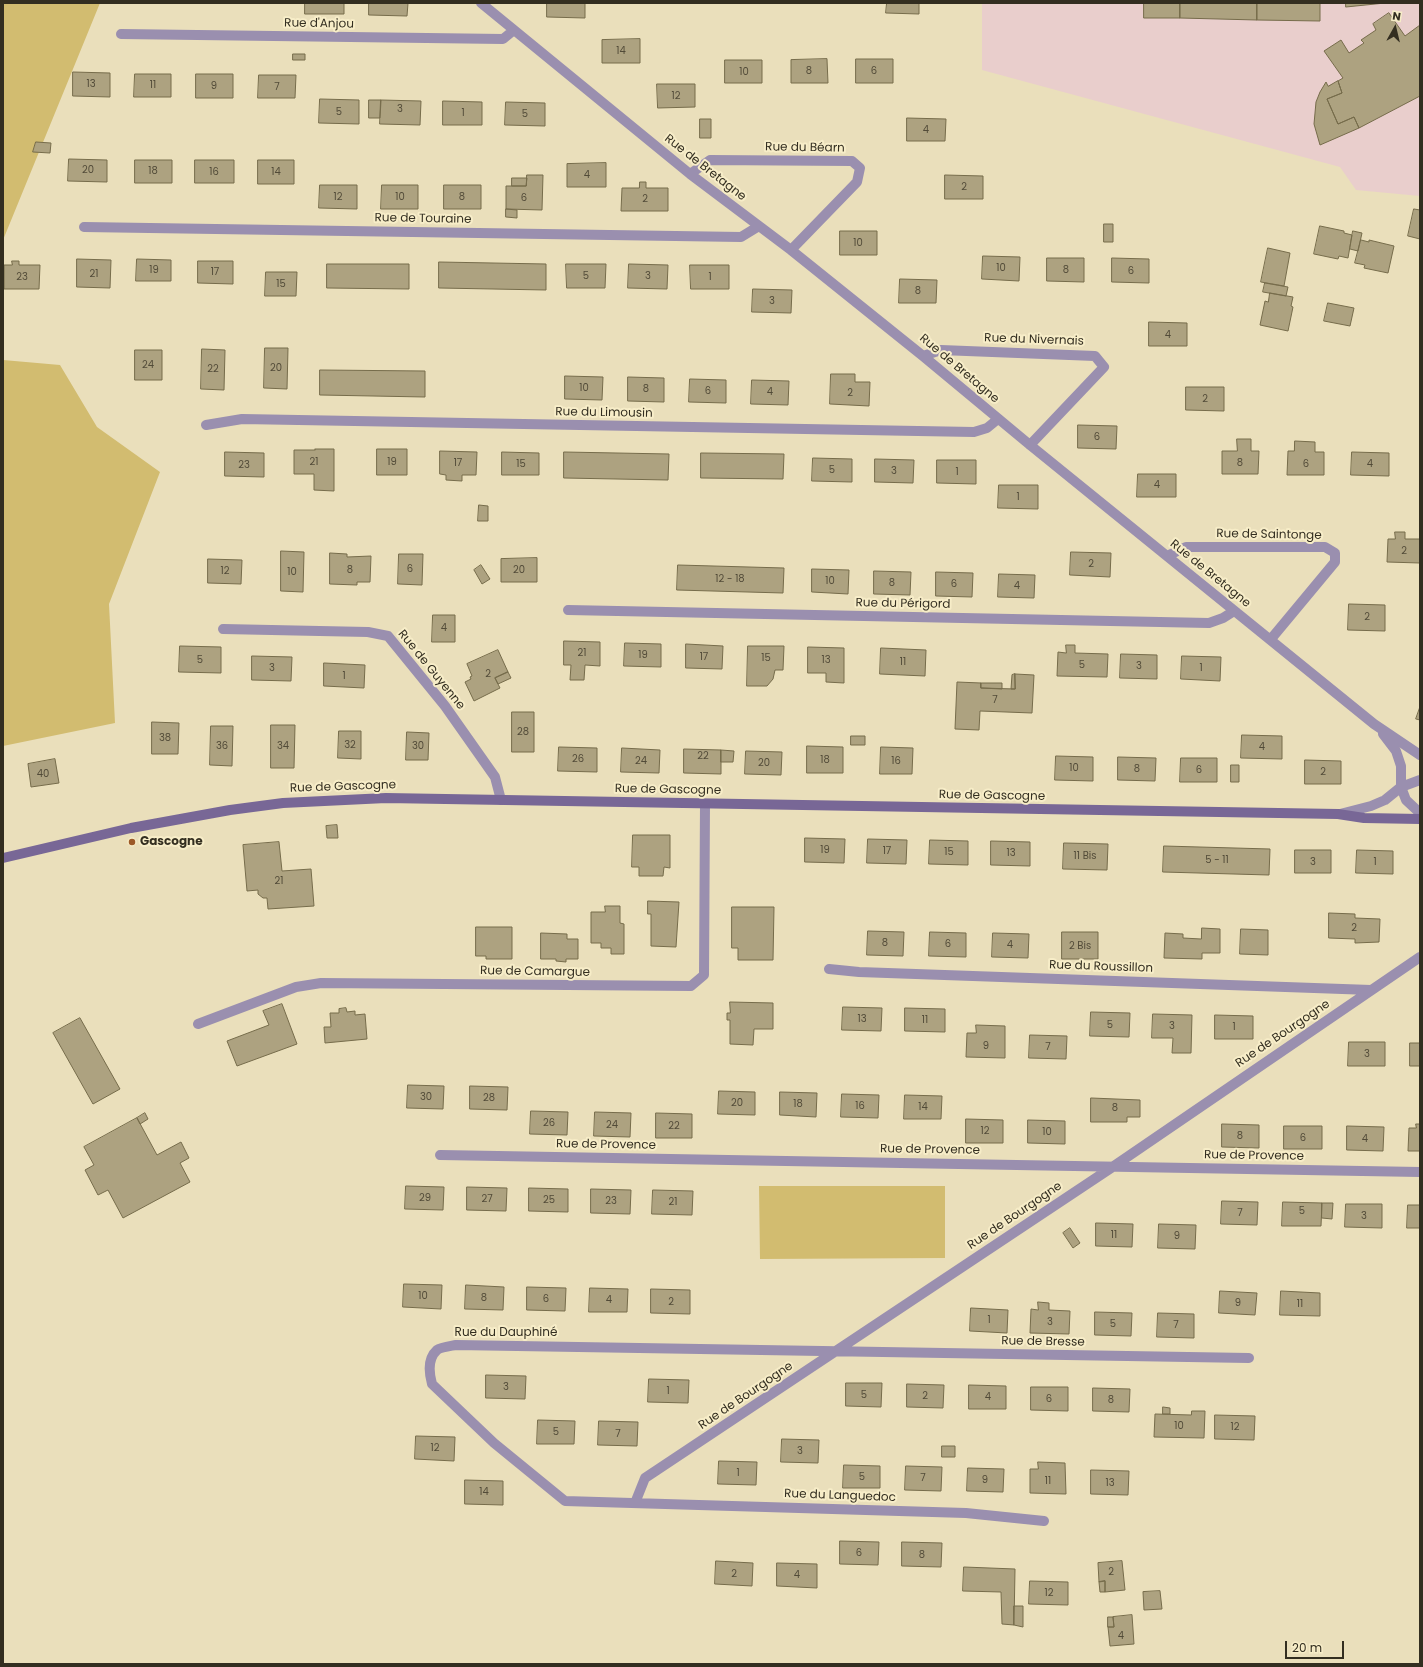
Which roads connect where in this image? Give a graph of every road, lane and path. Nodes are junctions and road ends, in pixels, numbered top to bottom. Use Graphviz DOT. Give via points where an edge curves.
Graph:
graph roads {
  1 [pos="481,3"];
  2 [pos="514,30"];
  3 [pos="121,34"];
  4 [pos="690,174"];
  5 [pos="759,226"];
  6 [pos="84,227"];
  7 [pos="792,250"];
  8 [pos="923,356"];
  9 [pos="998,419"];
  10 [pos="206,425"];
  11 [pos="1030,446"];
  12 [pos="1167,556"];
  13 [pos="568,610"];
  14 [pos="1234,611"];
  15 [pos="223,629"];
  16 [pos="1271,639"];
  17 [pos="1374,724"];
  18 [pos="1420,755"];
  19 [pos="1420,780"];
  20 [pos="1401,787"];
  21 [pos="501,800"];
  22 [pos="705,804"];
  23 [pos="1420,813"];
  24 [pos="1338,814"];
  25 [pos="1420,819"];
  26 [pos="3,858"];
  27 [pos="1420,957"];
  28 [pos="829,969"];
  29 [pos="1372,990"];
  30 [pos="198,1024"];
  31 [pos="440,1155"];
  32 [pos="1114,1166"];
  33 [pos="1420,1172"];
  34 [pos="837,1351"];
  35 [pos="1249,1358"];
  36 [pos="635,1504"];
  37 [pos="1044,1521"];
  1 -- 2 [label="street, Rue de Bretagne"];
  2 -- 3 [label="street, Rue d'Anjou" via="503,39"];
  2 -- 4 [label="street, Rue de Bretagne"];
  4 -- 5 [label="street, Rue de Bretagne"];
  4 -- 7 [label="street, Rue du Béarn" via="710,160 852,161 860,168 857,182"];
  5 -- 6 [label="street, Rue de Touraine" via="741,237"];
  5 -- 7 [label="street, Rue de Bretagne"];
  7 -- 8 [label="street, Rue de Bretagne"];
  8 -- 9 [label="street, Rue de Bretagne"];
  8 -- 11 [label="street, Rue du Nivernais" via="941,350 1094,356 1104,367"];
  9 -- 10 [label="street, Rue du Limousin" via="987,428 974,432 242,419"];
  9 -- 11 [label="street, Rue de Bretagne"];
  11 -- 12 [label="street, Rue de Bretagne"];
  12 -- 14 [label="street, Rue de Bretagne"];
  12 -- 16 [label="street, Rue de Saintonge" via="1186,547 1325,547 1335,553 1335,562"];
  13 -- 14 [label="street, Rue du Périgord" via="1209,623"];
  14 -- 16 [label="street, Rue de Bretagne"];
  15 -- 21 [label="street, Rue de Guyenne" via="368,632 388,636 445,706 496,777"];
  16 -- 17 [label="street, Rue de Bretagne"];
  17 -- 18 [label="street, Rue de Bretagne"];
  17 -- 20 [label="street" via="1396,751 1401,766"];
  19 -- 20 [label="street, Rue de Gascogne"];
  20 -- 23 [label="street" via="1406,800"];
  20 -- 24 [label="street, Rue de Gascogne" via="1385,800"];
  21 -- 22 [label="street, Rue de Gascogne"];
  21 -- 26 [label="street, Rue de Gascogne" via="386,798 283,803 131,828"];
  22 -- 24 [label="street, Rue de Gascogne"];
  22 -- 30 [label="street, Rue de Camargue" via="704,975 691,986 321,983 296,987"];
  24 -- 25 [label="street, Rue de Gascogne" via="1364,818"];
  27 -- 29 [label="street, Rue de Bourgogne"];
  28 -- 29 [label="street, Rue du Roussillon"];
  29 -- 32 [label="street, Rue de Bourgogne"];
  31 -- 32 [label="street, Rue de Provence"];
  32 -- 33 [label="street, Rue de Provence"];
  32 -- 34 [label="street, Rue de Bourgogne"];
  34 -- 35 [label="street, Rue de Bresse"];
  34 -- 36 [label="street, Rue de Bourgogne" via="645,1478"];
  34 -- 36 [label="street, Rue du Dauphiné" via="456,1344 438,1349 431,1358 429,1372 432,1384 494,1443 566,1501"];
  36 -- 37 [label="street, Rue du Languedoc" via="966,1513"];
}
